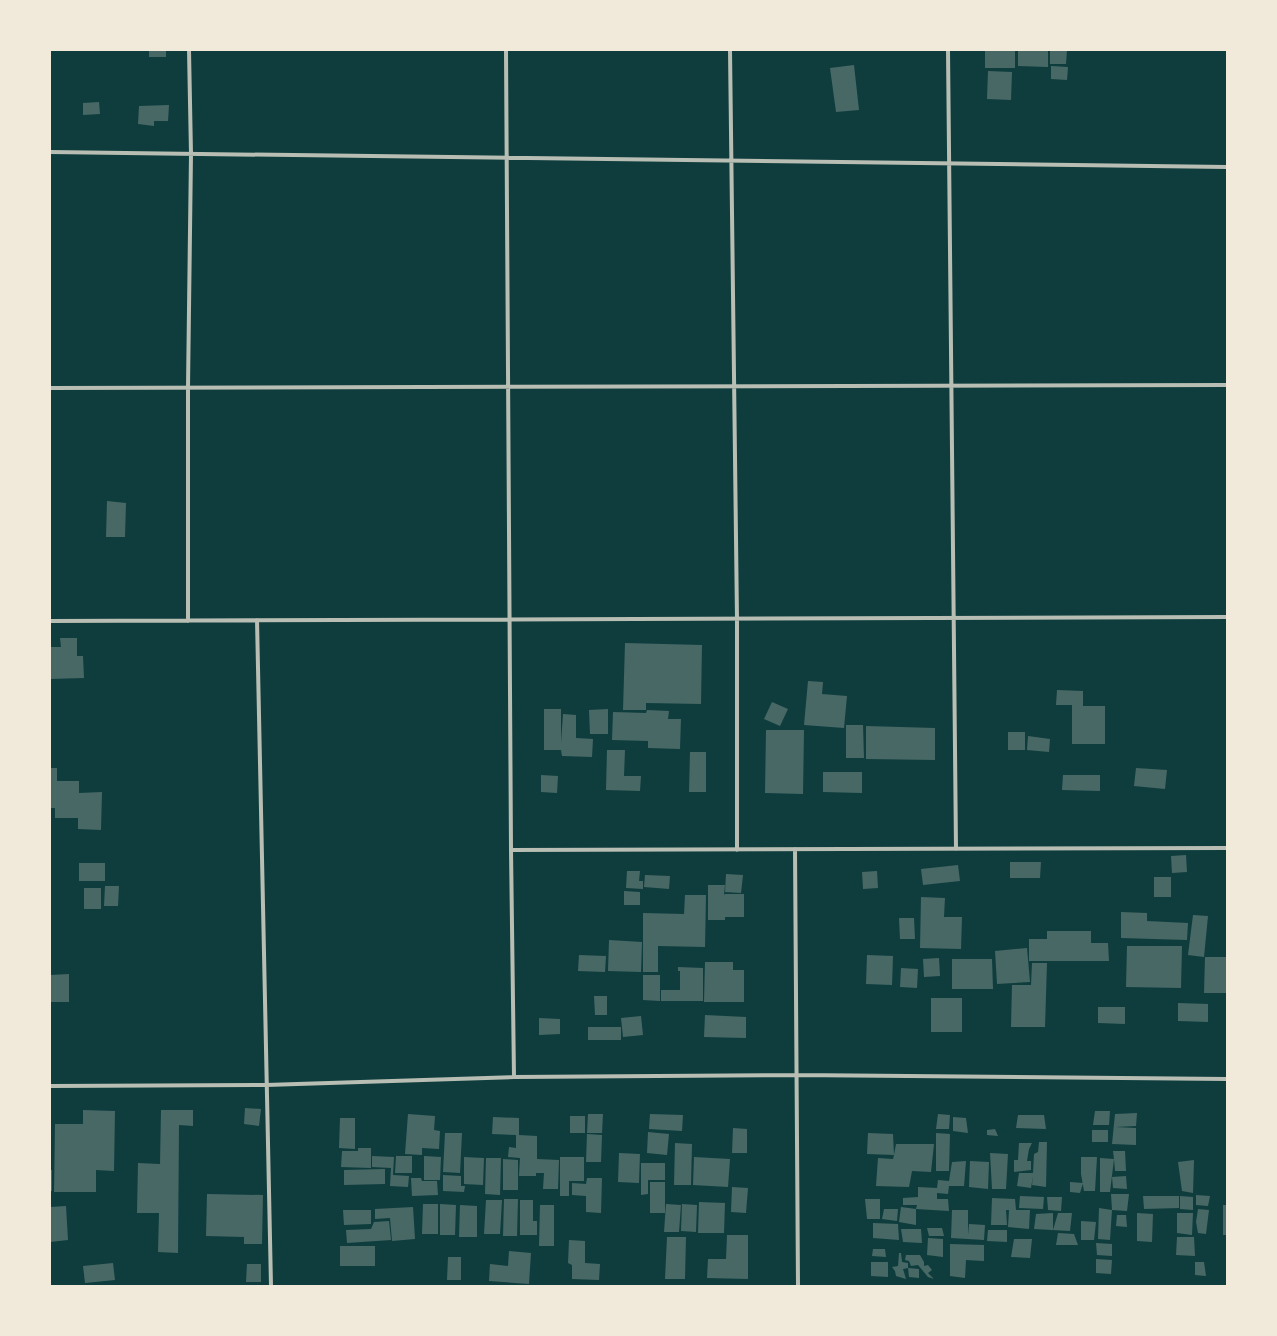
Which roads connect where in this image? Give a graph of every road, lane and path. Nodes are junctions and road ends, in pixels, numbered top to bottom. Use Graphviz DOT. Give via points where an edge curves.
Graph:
graph roads {
  1 [pos="189,50"];
  2 [pos="506,50"];
  3 [pos="730,50"];
  4 [pos="948,50"];
  5 [pos="50,152"];
  6 [pos="191,154"];
  7 [pos="506,158"];
  8 [pos="731,161"];
  9 [pos="949,163"];
  10 [pos="1227,167"];
  11 [pos="1227,385"];
  12 [pos="734,386"];
  13 [pos="951,386"];
  14 [pos="188,387"];
  15 [pos="508,387"];
  16 [pos="50,388"];
  17 [pos="1227,617"];
  18 [pos="954,618"];
  19 [pos="737,619"];
  20 [pos="256,620"];
  21 [pos="509,620"];
  22 [pos="50,621"];
  23 [pos="188,621"];
  24 [pos="1227,848"];
  25 [pos="795,849"];
  26 [pos="956,849"];
  27 [pos="511,850"];
  28 [pos="737,850"];
  29 [pos="797,1075"];
  30 [pos="514,1077"];
  31 [pos="1227,1079"];
  32 [pos="266,1085"];
  33 [pos="50,1086"];
  34 [pos="271,1286"];
  35 [pos="798,1286"];
  1 -- 6 [label="street"];
  2 -- 7 [label="street"];
  3 -- 8 [label="street"];
  4 -- 9 [label="street"];
  5 -- 6 [label="street"];
  6 -- 7 [label="street"];
  6 -- 14 [label="street"];
  7 -- 8 [label="street"];
  7 -- 15 [label="street"];
  8 -- 9 [label="street"];
  8 -- 12 [label="street"];
  9 -- 10 [label="street"];
  9 -- 13 [label="street"];
  11 -- 13 [label="street"];
  12 -- 13 [label="street"];
  12 -- 15 [label="street"];
  12 -- 19 [label="street"];
  13 -- 18 [label="street"];
  14 -- 15 [label="street"];
  14 -- 16 [label="street"];
  14 -- 23 [label="street"];
  15 -- 21 [label="street"];
  17 -- 18 [label="street"];
  18 -- 19 [label="street"];
  18 -- 26 [label="street"];
  19 -- 21 [label="street"];
  19 -- 28 [label="street"];
  20 -- 21 [label="street"];
  20 -- 23 [label="street"];
  20 -- 32 [label="street"];
  21 -- 27 [label="street"];
  22 -- 23 [label="street"];
  24 -- 26 [label="street"];
  25 -- 26 [label="street"];
  25 -- 28 [label="street"];
  25 -- 29 [label="street"];
  27 -- 28 [label="street"];
  27 -- 30 [label="street"];
  29 -- 30 [label="street"];
  29 -- 31 [label="street"];
  29 -- 35 [label="street"];
  30 -- 32 [label="street"];
  32 -- 33 [label="street"];
  32 -- 34 [label="street"];
}
